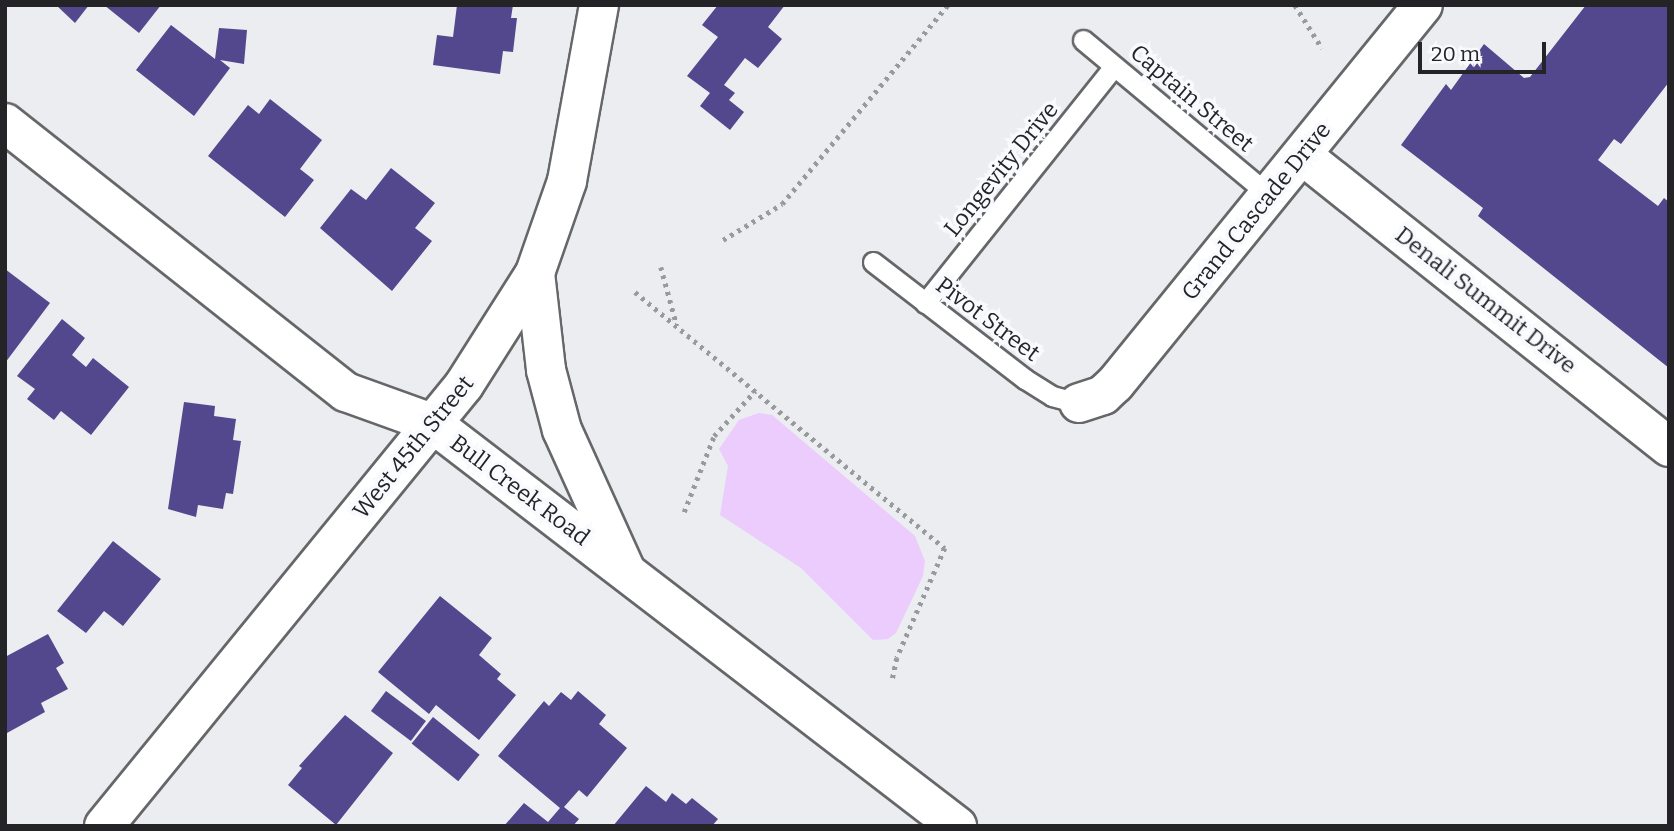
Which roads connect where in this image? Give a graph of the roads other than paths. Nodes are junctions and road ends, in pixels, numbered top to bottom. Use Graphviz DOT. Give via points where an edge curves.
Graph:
graph roads {
  1 [pos="599,5"];
  2 [pos="1423,5"];
  3 [pos="1083,40"];
  4 [pos="1114,66"];
  5 [pos="5,123"];
  6 [pos="1302,155"];
  7 [pos="1269,195"];
  8 [pos="873,262"];
  9 [pos="535,273"];
  10 [pos="925,303"];
  11 [pos="1079,403"];
  12 [pos="432,423"];
  13 [pos="1669,447"];
  14 [pos="625,569"];
  15 [pos="104,826"];
  16 [pos="957,826"];
  1 -- 9 [label="street, West 45th Street" via="567,181"];
  2 -- 6 [label="street, Grand Cascade Drive"];
  3 -- 4 [label="lane, Captain Street"];
  4 -- 7 [label="lane, Captain Street"];
  4 -- 10 [label="lane, Longevity Drive"];
  5 -- 12 [label="street, Bull Creek Road" via="346,392"];
  6 -- 7 [label="street, Grand Cascade Drive"];
  6 -- 13 [label="street, Denali Summit Drive"];
  7 -- 11 [label="street, Grand Cascade Drive" via="1115,384 1103,395"];
  8 -- 10 [label="lane, Pivot Street"];
  9 -- 12 [label="street, West 45th Street" via="464,385"];
  9 -- 14 [label="street" via="546,370 562,430"];
  10 -- 11 [label="lane, Pivot Street" via="1025,379 1052,396"];
  12 -- 14 [label="street, Bull Creek Road"];
  12 -- 15 [label="street, West 45th Street"];
  14 -- 16 [label="street, Bull Creek Road"];
}
